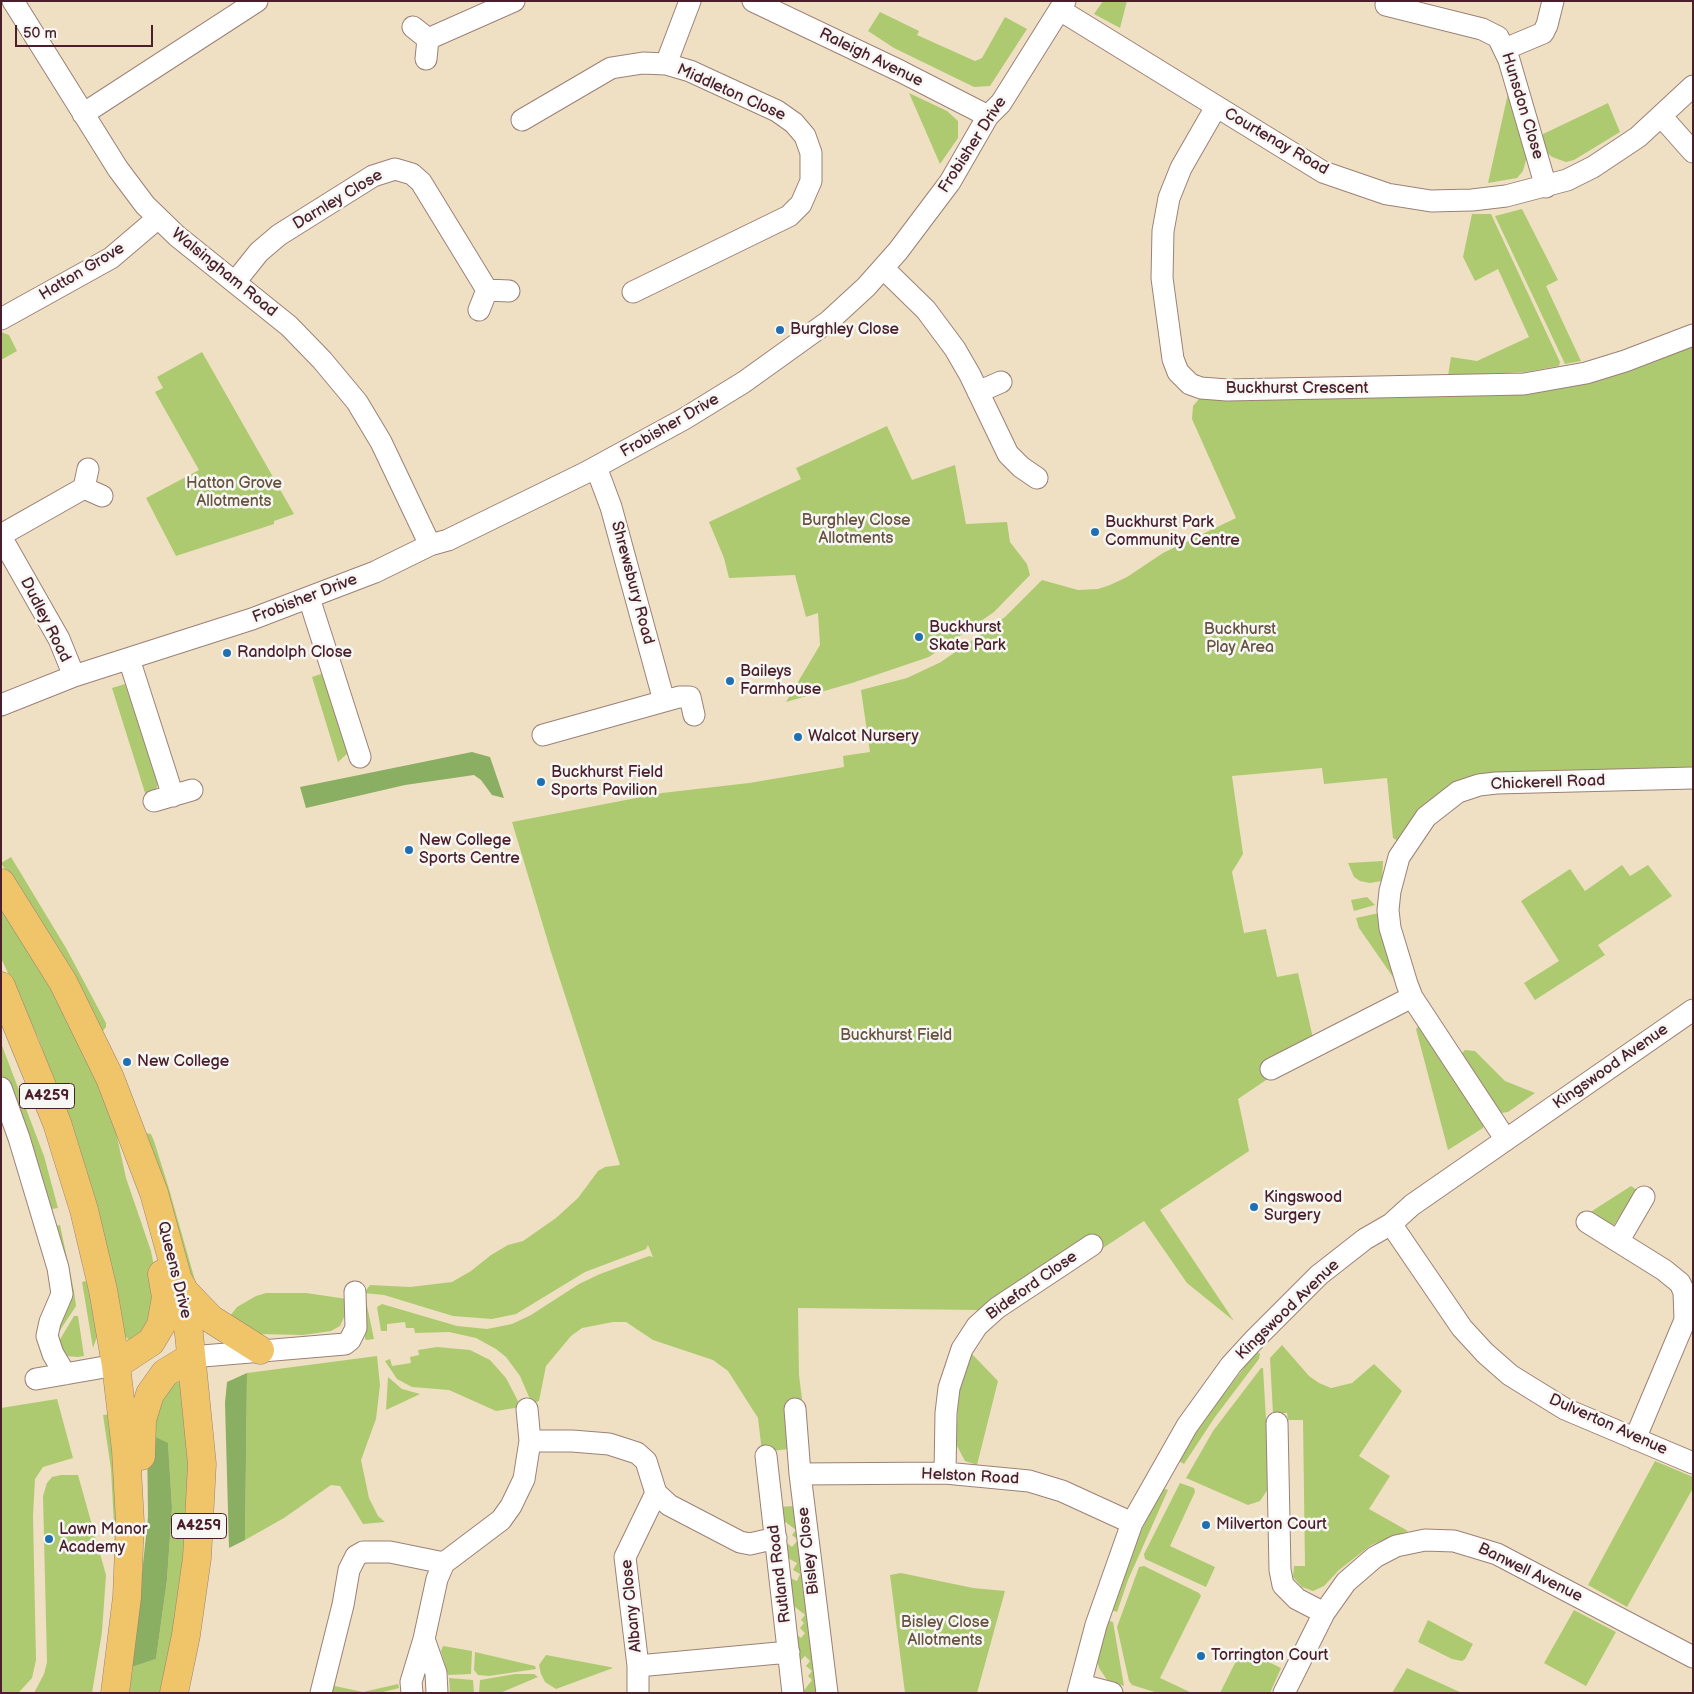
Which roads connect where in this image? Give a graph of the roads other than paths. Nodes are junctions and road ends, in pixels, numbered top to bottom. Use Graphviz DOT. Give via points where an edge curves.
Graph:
graph roads {
  1 [pos="13,1"];
  2 [pos="257,1"];
  3 [pos="514,1"];
  4 [pos="690,1"];
  5 [pos="753,1"];
  6 [pos="1553,1"];
  7 [pos="1062,5"];
  8 [pos="1396,5"];
  9 [pos="422,42"];
  10 [pos="1505,48"];
  11 [pos="666,64"];
  12 [pos="1693,86"];
  13 [pos="1216,107"];
  14 [pos="83,114"];
  15 [pos="988,116"];
  16 [pos="1662,116"];
  17 [pos="522,120"];
  18 [pos="1693,152"];
  19 [pos="1546,187"];
  20 [pos="158,218"];
  21 [pos="883,268"];
  22 [pos="235,282"];
  23 [pos="488,290"];
  24 [pos="509,290"];
  25 [pos="633,292"];
  26 [pos="479,310"];
  27 [pos="1,319"];
  28 [pos="1693,335"];
  29 [pos="1001,382"];
  30 [pos="978,392"];
  31 [pos="596,467"];
  32 [pos="1037,478"];
  33 [pos="91,484"];
  34 [pos="1,536"];
  35 [pos="430,546"];
  36 [pos="309,598"];
  37 [pos="129,658"];
  38 [pos="74,676"];
  39 [pos="664,700"];
  40 [pos="1,705"];
  41 [pos="694,715"];
  42 [pos="543,735"];
  43 [pos="360,757"];
  44 [pos="1693,778"];
  45 [pos="173,796"];
  46 [pos="1,883"];
  47 [pos="1,986"];
  48 [pos="1412,997"];
  49 [pos="1693,1010"];
  50 [pos="1271,1069"];
  51 [pos="1,1088"];
  52 [pos="1506,1140"];
  53 [pos="1644,1197"];
  54 [pos="1587,1222"];
  55 [pos="1391,1224"];
  56 [pos="164,1226"];
  57 [pos="1619,1240"];
  58 [pos="1092,1245"];
  59 [pos="178,1280"];
  60 [pos="355,1292"];
  61 [pos="260,1350"];
  62 [pos="192,1357"];
  63 [pos="116,1365"];
  64 [pos="65,1374"];
  65 [pos="36,1379"];
  66 [pos="527,1409"];
  67 [pos="796,1409"];
  68 [pos="1278,1423"];
  69 [pos="1635,1438"];
  70 [pos="530,1441"];
  71 [pos="766,1456"];
  72 [pos="1693,1463"];
  73 [pos="800,1474"];
  74 [pos="945,1474"];
  75 [pos="656,1494"];
  76 [pos="130,1522"];
  77 [pos="1132,1523"];
  78 [pos="776,1538"];
  79 [pos="444,1563"];
  80 [pos="1324,1613"];
  81 [pos="424,1639"];
  82 [pos="789,1652"];
  83 [pos="1693,1657"];
  84 [pos="638,1666"];
  85 [pos="1080,1689"];
  86 [pos="115,1693"];
  87 [pos="174,1693"];
  88 [pos="321,1693"];
  89 [pos="412,1693"];
  90 [pos="437,1693"];
  91 [pos="638,1693"];
  92 [pos="793,1693"];
  93 [pos="827,1693"];
  94 [pos="1112,1693"];
  95 [pos="1284,1693"];
  1 -- 14 [label="street, Walsingham Road"];
  2 -- 14 [label="street"];
  3 -- 9 [label="street"];
  4 -- 11 [label="street, Middleton Close"];
  5 -- 15 [label="street, Raleigh Avenue"];
  6 -- 10 [label="street" via="1543,33"];
  7 -- 13 [label="street, Courtenay Road"];
  7 -- 15 [label="street, Frobisher Drive" via="1001,103"];
  8 -- 10 [label="street, Hunsdon Close" via="1489,31"];
  10 -- 19 [label="street, Hunsdon Close"];
  11 -- 17 [label="street" via="643,63 611,68"];
  11 -- 25 [label="street, Middleton Close" via="690,71 782,114 794,123 805,136 811,153 811,181 801,204 789,216"];
  12 -- 16 [label="street, Courtenay Road"];
  13 -- 19 [label="street, Courtenay Road" via="1323,172 1387,194 1449,202 1506,196"];
  13 -- 28 [label="street, Buckhurst Crescent" via="1181,168 1163,231 1162,278 1173,358 1178,372 1190,384 1227,390 1524,384 1586,373"];
  14 -- 20 [label="street, Walsingham Road" via="133,190"];
  15 -- 21 [label="street, Frobisher Drive" via="950,182"];
  16 -- 18 [label="street"];
  16 -- 19 [label="street, Courtenay Road" via="1638,137 1593,167"];
  20 -- 22 [label="street, Walsingham Road"];
  20 -- 27 [label="street, Hatton Grove" via="127,247 103,263"];
  21 -- 30 [label="street" via="936,323"];
  21 -- 31 [label="street, Frobisher Drive" via="835,316 764,368 700,410"];
  22 -- 23 [label="street, Darnley Close" via="259,252 279,236 373,176 395,169 412,174 421,182"];
  22 -- 35 [label="street, Walsingham Road" via="304,340 357,402 381,442"];
  23 -- 24 [label="street"];
  23 -- 26 [label="street"];
  29 -- 30 [label="street"];
  30 -- 32 [label="street" via="1005,451"];
  31 -- 35 [label="street, Frobisher Drive"];
  31 -- 39 [label="street, Shrewsbury Road" via="611,507"];
  33 -- 34 [label="street"];
  34 -- 38 [label="street, Dudley Road" via="61,644"];
  35 -- 36 [label="street, Frobisher Drive" via="383,569"];
  36 -- 37 [label="street, Frobisher Drive"];
  36 -- 43 [label="street"];
  37 -- 38 [label="street, Frobisher Drive"];
  37 -- 45 [label="street"];
  38 -- 40 [label="street, Frobisher Drive"];
  39 -- 41 [label="street" via="689,696"];
  39 -- 42 [label="street"];
  44 -- 48 [label="street, Chickerell Road" via="1496,783 1458,792 1442,802 1408,842 1394,871 1390,891 1390,928"];
  46 -- 56 [label="main road, Queens Drive / A4259" via="47,954 96,1048 142,1157"];
  47 -- 63 [label="main road, A4259" via="54,1116 84,1210 104,1290"];
  48 -- 50 [label="street"];
  48 -- 52 [label="street, Chickerell Road"];
  49 -- 52 [label="street, Kingswood Avenue"];
  51 -- 64 [label="street" via="58,1268 62,1294 50,1322 48,1336 53,1354"];
  52 -- 55 [label="street, Kingswood Avenue" via="1412,1205"];
  53 -- 57 [label="street"];
  54 -- 57 [label="street"];
  55 -- 69 [label="street, Dulverton Avenue" via="1462,1328 1510,1375 1565,1409"];
  55 -- 77 [label="street, Kingswood Avenue" via="1365,1238 1319,1275 1231,1365 1188,1426"];
  56 -- 59 [label="main road, Queens Drive / A4259"];
  56 -- 63 [label="main road" via="161,1270 166,1297 161,1325 151,1342"];
  57 -- 69 [label="street" via="1674,1277 1680,1283 1686,1301 1685,1320"];
  58 -- 74 [label="street, Bideford Close" via="997,1308 977,1326 967,1341 948,1388"];
  59 -- 61 [label="main road" via="211,1319"];
  59 -- 62 [label="main road, Queens Drive / A4259"];
  60 -- 61 [label="street" via="356,1328 345,1344"];
  61 -- 62 [label="street"];
  62 -- 63 [label="main road"];
  62 -- 76 [label="main road" via="165,1373 145,1408 141,1472"];
  62 -- 87 [label="main road, Queens Drive / A4259" via="202,1464 200,1512 191,1605"];
  63 -- 64 [label="street"];
  63 -- 76 [label="main road, A4259"];
  64 -- 65 [label="street"];
  66 -- 70 [label="street"];
  67 -- 73 [label="street, Bisley Close"];
  68 -- 80 [label="street" via="1280,1570 1283,1585 1297,1599"];
  69 -- 72 [label="street, Dulverton Avenue"];
  70 -- 75 [label="street" via="609,1444 637,1453 646,1461"];
  70 -- 79 [label="street" via="524,1479 512,1506 501,1520"];
  71 -- 78 [label="street, Rutland Road"];
  73 -- 74 [label="street, Helston Road"];
  73 -- 93 [label="street, Bisley Close"];
  74 -- 77 [label="street, Helston Road" via="1030,1480 1062,1490"];
  75 -- 78 [label="street" via="740,1542 750,1544"];
  75 -- 84 [label="street, Albany Close" via="625,1557"];
  76 -- 86 [label="main road, A4259" via="127,1597"];
  77 -- 85 [label="street, Kingswood Avenue" via="1084,1662"];
  78 -- 82 [label="street, Rutland Road"];
  79 -- 81 [label="street" via="437,1579"];
  79 -- 88 [label="street" via="390,1552 363,1552 356,1556 349,1570 344,1605"];
  80 -- 83 [label="street, Banwell Avenue" via="1346,1582 1375,1557 1407,1543 1439,1539 1469,1544 1497,1554"];
  80 -- 95 [label="street, Banwell Avenue"];
  81 -- 89 [label="street" via="411,1682"];
  81 -- 90 [label="street" via="436,1673"];
  82 -- 84 [label="street, Albany Close"];
  82 -- 92 [label="street, Rutland Road"];
  84 -- 91 [label="street, Albany Close"];
  85 -- 94 [label="street"];
}
